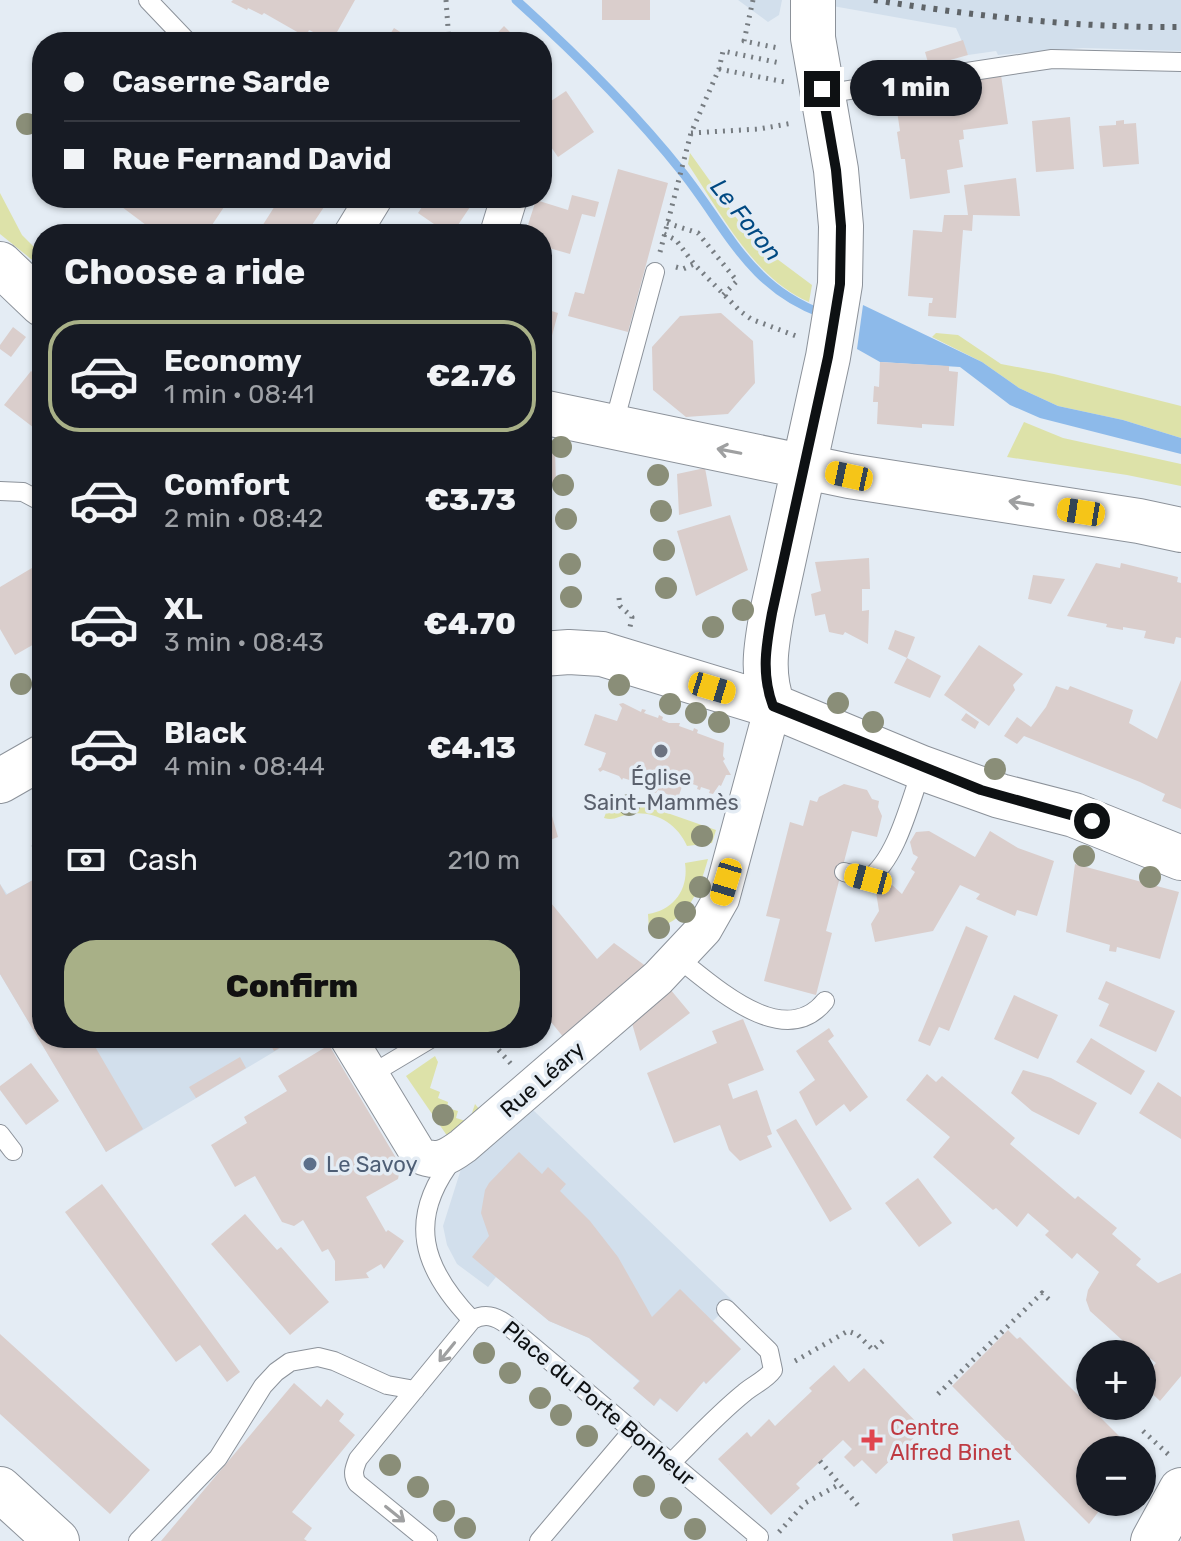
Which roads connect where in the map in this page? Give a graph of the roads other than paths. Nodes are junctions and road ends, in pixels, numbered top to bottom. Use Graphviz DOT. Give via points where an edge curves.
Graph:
graph roads {
  1 [pos="148,0"];
  2 [pos="813,0"];
  3 [pos="178,32"];
  4 [pos="1181,62"];
  5 [pos="825,103"];
  6 [pos="0,264"];
  7 [pos="655,272"];
  8 [pos="0,284"];
  9 [pos="32,294"];
  10 [pos="32,304"];
  11 [pos="552,414"];
  12 [pos="613,427"];
  13 [pos="805,467"];
  14 [pos="0,491"];
  15 [pos="32,497"];
  16 [pos="1181,530"];
  17 [pos="552,653"];
  18 [pos="773,706"];
  19 [pos="906,761"];
  20 [pos="32,763"];
  21 [pos="0,781"];
  22 [pos="1181,858"];
  23 [pos="844,872"];
  24 [pos="668,968"];
  25 [pos="825,1001"];
  26 [pos="354,1048"];
  27 [pos="422,1048"];
  28 [pos="370,1075"];
  29 [pos="0,1134"];
  30 [pos="463,1146"];
  31 [pos="13,1151"];
  32 [pos="419,1155"];
  33 [pos="435,1186"];
  34 [pos="726,1309"];
  35 [pos="472,1320"];
  36 [pos="415,1390"];
  37 [pos="633,1430"];
  38 [pos="671,1463"];
  39 [pos="1173,1471"];
  40 [pos="0,1489"];
  41 [pos="57,1541"];
  42 [pos="138,1541"];
  43 [pos="428,1541"];
  44 [pos="539,1541"];
  45 [pos="756,1541"];
  46 [pos="1153,1541"];
  1 -- 3 [label="lane"];
  2 -- 5 [label="street" via="813,38"];
  4 -- 5 [label="lane" via="1052,59"];
  5 -- 13 [label="street" via="841,226 838,296 814,341"];
  6 -- 9 [label="street"];
  7 -- 12 [label="lane"];
  8 -- 10 [label="street"];
  11 -- 12 [label="street"];
  13 -- 12 [label="street, one-way"];
  16 -- 13 [label="street, one-way"];
  13 -- 18 [label="street" via="765,654 765,681"];
  14 -- 15 [label="lane"];
  17 -- 18 [label="street" via="622,644"];
  18 -- 19 [label="street"];
  18 -- 24 [label="street, Rue Léary" via="721,899 710,920"];
  19 -- 22 [label="street" via="1025,804 1074,815"];
  19 -- 23 [label="lane" via="903,823 881,870 868,879"];
  20 -- 21 [label="street"];
  24 -- 25 [label="lane" via="767,1016 796,1019"];
  24 -- 30 [label="street, Rue Léary"];
  26 -- 28 [label="street"];
  27 -- 28 [label="lane"];
  28 -- 32 [label="street"];
  29 -- 31 [label="lane"];
  30 -- 32 [label="street, Rue Léary" via="438,1161"];
  30 -- 33 [label="lane"];
  32 -- 33 [label="lane" via="434,1172"];
  33 -- 35 [label="lane" via="424,1222 429,1254 447,1290"];
  34 -- 38 [label="lane" via="772,1356 773,1370"];
  35 -- 36 [label="lane, Place du Porte Bonheur, one-way"];
  35 -- 37 [label="lane, Place du Porte Bonheur" via="492,1316 506,1324"];
  36 -- 42 [label="lane" via="387,1385 318,1357 290,1362 263,1386 218,1458"];
  36 -- 43 [label="lane, Place du Porte Bonheur, one-way" via="358,1459 353,1476"];
  37 -- 38 [label="lane, Place du Porte Bonheur"];
  37 -- 44 [label="lane"];
  38 -- 45 [label="lane, Place du Porte Bonheur" via="759,1537"];
  39 -- 46 [label="street"];
  40 -- 41 [label="street"];
}
